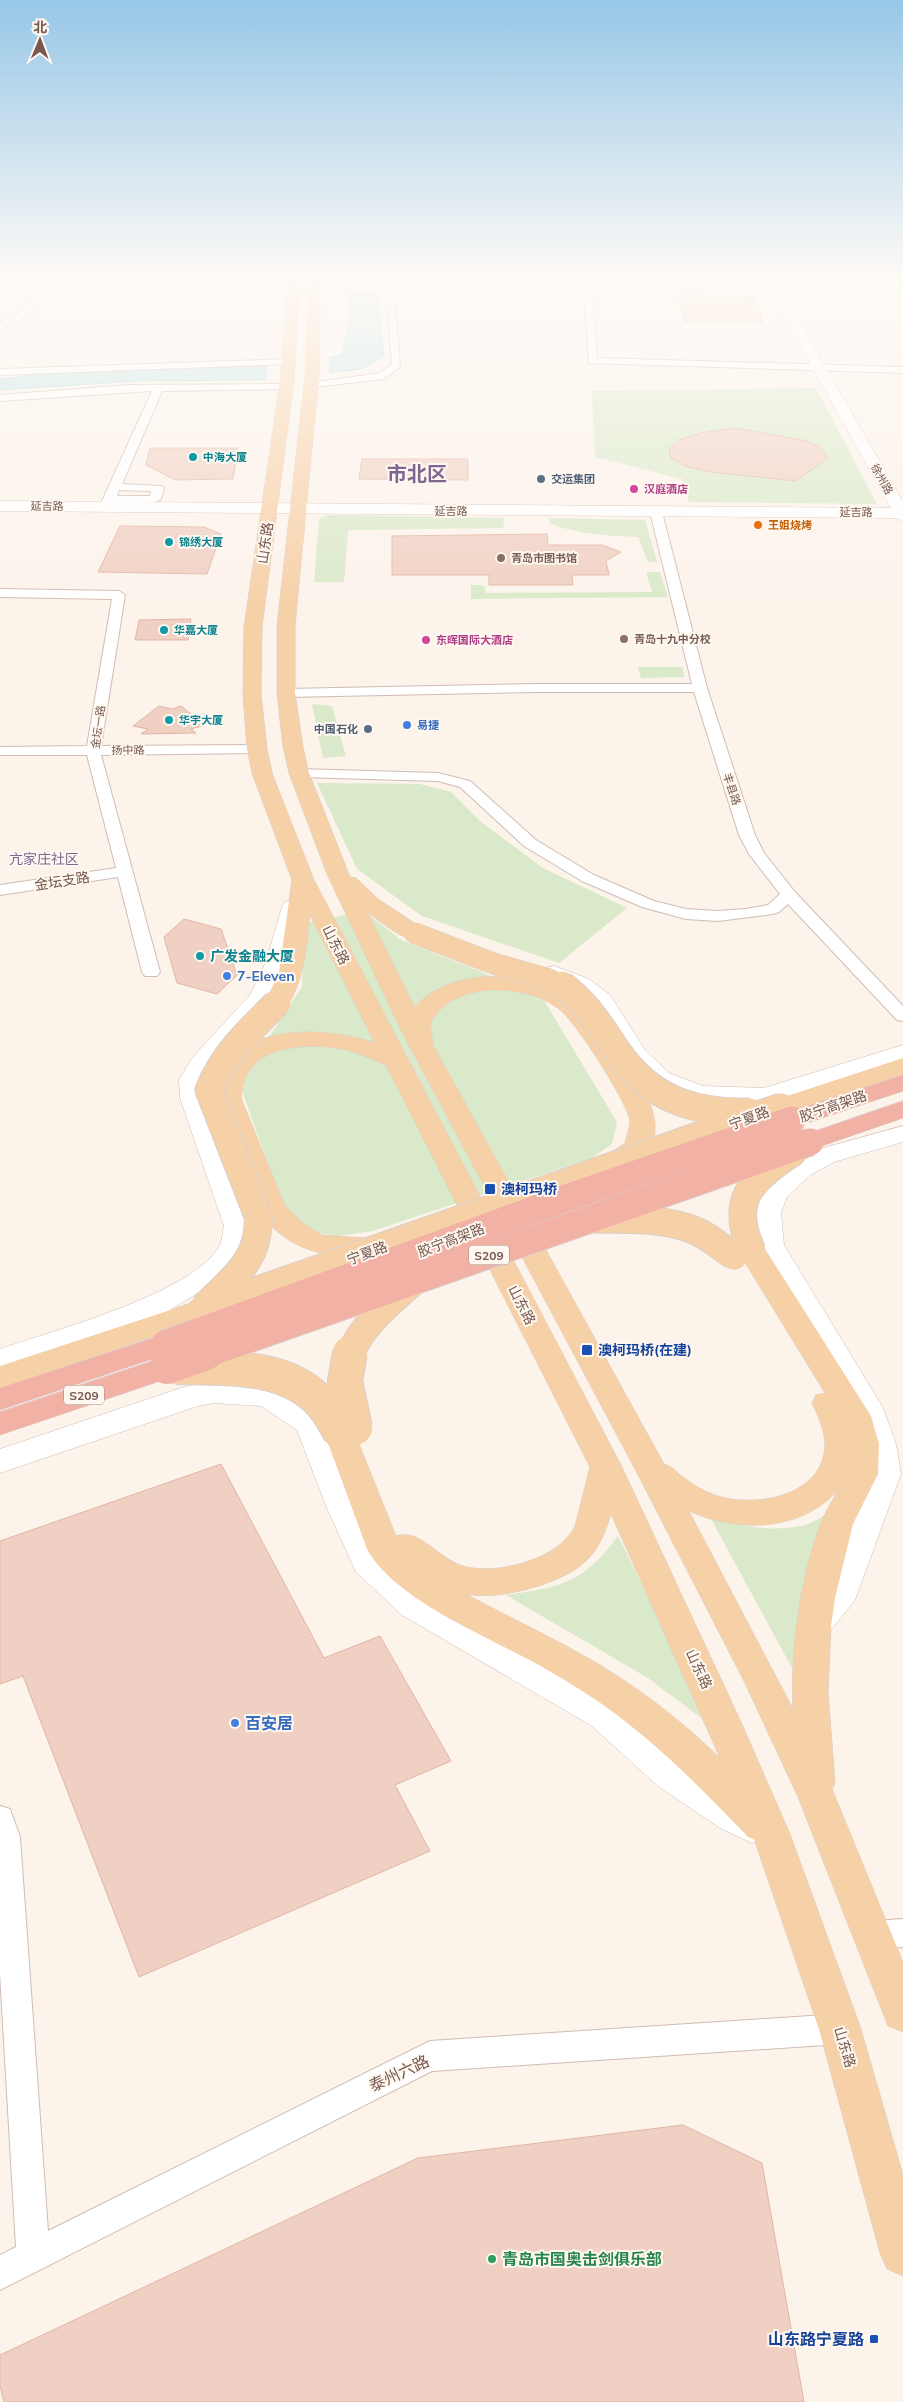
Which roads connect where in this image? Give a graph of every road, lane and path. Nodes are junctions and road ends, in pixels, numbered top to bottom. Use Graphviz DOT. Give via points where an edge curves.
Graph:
graph roads {
  1 [pos="95,391"];
  2 [pos="157,391"];
  3 [pos="296,391"];
  4 [pos="300,391"];
  5 [pos="833,391"];
  6 [pos="0,398"];
  7 [pos="114,487"];
  8 [pos="108,503"];
  9 [pos="0,506"];
  10 [pos="270,509"];
  11 [pos="298,509"];
  12 [pos="656,512"];
  13 [pos="902,514"];
  14 [pos="0,593"];
  15 [pos="700,688"];
  16 [pos="286,693"];
  17 [pos="257,749"];
  18 [pos="0,751"];
  19 [pos="93,751"];
  20 [pos="299,773"];
  21 [pos="125,871"];
  22 [pos="338,874"];
  23 [pos="303,880"];
  24 [pos="0,890"];
  25 [pos="789,894"];
  26 [pos="377,909"];
  27 [pos="152,972"];
  28 [pos="903,1016"];
  29 [pos="408,1053"];
  30 [pos="903,1053"];
  31 [pos="903,1066"];
  32 [pos="903,1083"];
  33 [pos="745,1096"];
  34 [pos="903,1109"];
  35 [pos="787,1114"];
  36 [pos="903,1134"];
  37 [pos="810,1142"];
  38 [pos="800,1169"];
  39 [pos="601,1171"];
  40 [pos="594,1220"];
  41 [pos="403,1240"];
  42 [pos="743,1253"];
  43 [pos="198,1281"];
  44 [pos="414,1281"];
  45 [pos="201,1310"];
  46 [pos="163,1345"];
  47 [pos="0,1360"];
  48 [pos="0,1377"];
  49 [pos="239,1393"];
  50 [pos="0,1399"];
  51 [pos="0,1424"];
  52 [pos="348,1430"];
  53 [pos="0,1461"];
  54 [pos="606,1467"];
  55 [pos="650,1468"];
  56 [pos="814,1626"];
  57 [pos="817,1797"];
  58 [pos="0,1818"];
  59 [pos="771,1834"];
  60 [pos="903,1933"];
  61 [pos="874,1935"];
  62 [pos="7,1945"];
  63 [pos="903,2012"];
  64 [pos="840,2029"];
  65 [pos="903,2253"];
  66 [pos="34,2256"];
  67 [pos="0,2273"];
  1 -- 6 [label="street"];
  2 -- 7 [label="street"];
  3 -- 10 [label="main road, 山东路"];
  4 -- 11 [label="main road, 山东路"];
  5 -- 13 [label="street, 徐州路"];
  7 -- 8 [label="street"];
  7 -- 8 [label="street" via="158,488 155,499"];
  8 -- 9 [label="street, 延吉路"];
  8 -- 10 [label="street, 延吉路"];
  10 -- 11 [label="street, 延吉路"];
  10 -- 17 [label="main road, 山东路" via="253,627 252,694"];
  11 -- 12 [label="street, 延吉路"];
  11 -- 16 [label="main road, 山东路" via="286,626"];
  12 -- 13 [label="street, 延吉路"];
  12 -- 15 [label="street, 丰县路"];
  14 -- 19 [label="street, 金坛一路" via="119,595"];
  15 -- 16 [label="street"];
  15 -- 25 [label="street, 丰县路" via="747,836"];
  16 -- 20 [label="main road, 山东路" via="292,747"];
  17 -- 19 [label="street, 扬中路"];
  17 -- 23 [label="main road, 山东路" via="263,776"];
  18 -- 19 [label="street, 扬中路"];
  19 -- 21 [label="street, 金坛一路"];
  20 -- 22 [label="main road, 山东路"];
  20 -- 25 [label="street" via="438,777 465,784 530,843 588,878 648,904 686,914 718,916 773,909"];
  21 -- 24 [label="street, 金坛支路"];
  21 -- 27 [label="street, 金坛一路"];
  22 -- 26 [label="main road"];
  22 -- 29 [label="main road, 山东路"];
  23 -- 29 [label="main road, 山东路"];
  23 -- 43 [label="street" via="278,962 261,998 205,1058 192,1080 192,1098 238,1226 234,1246 217,1268"];
  23 -- 45 [label="main road, bridge" via="291,972 277,1003 230,1052 214,1074 209,1090 258,1216 260,1229 257,1246 248,1263"];
  25 -- 28 [label="street, 丰县路"];
  26 -- 33 [label="street" via="458,943 581,984 600,1000 635,1055 660,1078 698,1093"];
  26 -- 35 [label="main road, bridge" via="414,933 560,984 586,1004 634,1074 654,1089 684,1103 728,1113"];
  29 -- 39 [label="main road, bridge" via="418,1024 431,1003 444,994 475,983 517,984 555,995 570,1005 624,1082 643,1122 637,1147"];
  29 -- 41 [label="main road, bridge" via="319,1040 292,1040 268,1045 237,1066 230,1079 228,1098 273,1210 294,1230 314,1242 330,1246 363,1246"];
  29 -- 54 [label="main road, 山东路"];
  29 -- 55 [label="main road, 山东路"];
  30 -- 33 [label="street" via="766,1096"];
  31 -- 35 [label="main road, 宁夏路"];
  32 -- 35 [label="highway, 胶宁高架路 / S209"];
  33 -- 38 [label="street" via="740,1116 753,1141 764,1152"];
  34 -- 37 [label="highway, 胶宁高架路 / S209"];
  35 -- 39 [label="main road, 宁夏路, bridge"];
  35 -- 46 [label="highway, 胶宁高架路 / S209, bridge"];
  36 -- 38 [label="street" via="825,1156"];
  37 -- 40 [label="highway, 胶宁高架路 / S209, bridge"];
  37 -- 42 [label="main road, bridge" via="758,1177 746,1196 740,1210"];
  38 -- 56 [label="street" via="774,1195 767,1212 770,1245 868,1408 880,1444 885,1474 843,1590"];
  39 -- 41 [label="main road, 宁夏路, bridge"];
  40 -- 42 [label="main road, bridge" via="679,1226"];
  40 -- 44 [label="highway, 胶宁高架路 / S209, bridge"];
  41 -- 45 [label="main road, 宁夏路, bridge"];
  42 -- 55 [label="main road" via="841,1430 836,1472 804,1499 783,1509 761,1513 703,1504 675,1490"];
  42 -- 56 [label="main road" via="855,1416 863,1444 862,1474 837,1524"];
  43 -- 47 [label="street" via="150,1309"];
  43 -- 49 [label="street" via="235,1289 260,1334 262,1363 247,1387"];
  44 -- 46 [label="highway, 胶宁高架路 / S209, bridge"];
  44 -- 52 [label="main road, bridge" via="375,1319 349,1353 344,1376"];
  45 -- 46 [label="main road, 宁夏路"];
  46 -- 48 [label="main road, 宁夏路"];
  46 -- 50 [label="highway, 胶宁高架路 / S209"];
  46 -- 51 [label="highway, 胶宁高架路 / S209"];
  46 -- 52 [label="main road, bridge" via="288,1381 319,1401"];
  49 -- 53 [label="street" via="195,1395"];
  49 -- 59 [label="street" via="266,1395 309,1424 368,1563 414,1605 606,1715 671,1775 733,1816"];
  52 -- 54 [label="main road" via="392,1527 405,1546 429,1565 457,1579 487,1583 524,1576 557,1564 582,1544 592,1522"];
  52 -- 59 [label="main road" via="384,1549 396,1562 432,1591 576,1669 610,1692 672,1737"];
  54 -- 59 [label="main road, 山东路"];
  55 -- 57 [label="main road, 山东路" via="760,1678"];
  56 -- 57 [label="main road" via="810,1691"];
  57 -- 61 [label="main road, 山东路"];
  58 -- 62 [label="street" via="6,1838"];
  59 -- 64 [label="main road, 山东路"];
  60 -- 61 [label="street"];
  61 -- 63 [label="main road, 山东路"];
  62 -- 66 [label="street"];
  64 -- 65 [label="main road, 山东路"];
  64 -- 66 [label="street, 泰州六路" via="430,2056"];
  66 -- 67 [label="street, 泰州六路"];
}
